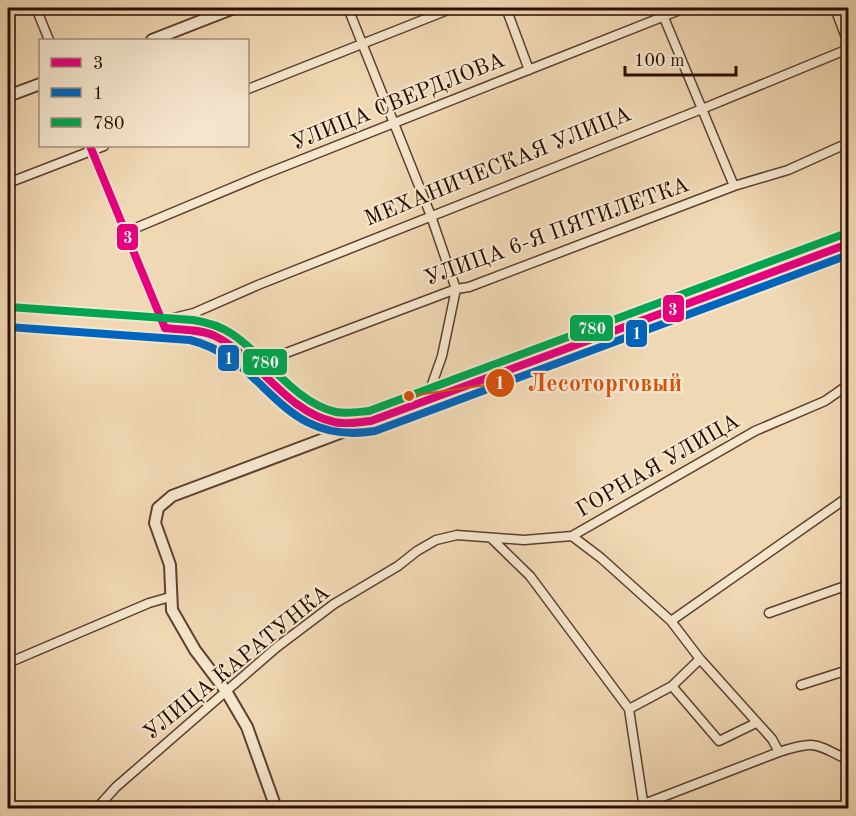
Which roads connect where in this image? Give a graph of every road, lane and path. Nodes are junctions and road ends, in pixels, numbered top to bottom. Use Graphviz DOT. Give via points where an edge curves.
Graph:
graph roads {
  1 [pos="36,8"];
  2 [pos="234,8"];
  3 [pos="348,8"];
  4 [pos="453,8"];
  5 [pos="506,8"];
  6 [pos="685,8"];
  7 [pos="835,8"];
  8 [pos="661,12"];
  9 [pos="49,39"];
  10 [pos="155,39"];
  11 [pos="363,43"];
  12 [pos="849,43"];
  13 [pos="849,49"];
  14 [pos="529,70"];
  15 [pos="39,84"];
  16 [pos="249,89"];
  17 [pos="8,96"];
  18 [pos="702,109"];
  19 [pos="396,124"];
  20 [pos="849,143"];
  21 [pos="91,148"];
  22 [pos="8,183"];
  23 [pos="734,186"];
  24 [pos="431,216"];
  25 [pos="126,232"];
  26 [pos="849,244"];
  27 [pos="456,289"];
  28 [pos="8,317"];
  29 [pos="163,325"];
  30 [pos="278,356"];
  31 [pos="849,385"];
  32 [pos="432,398"];
  33 [pos="371,421"];
  34 [pos="848,500"];
  35 [pos="475,536"];
  36 [pos="572,536"];
  37 [pos="492,539"];
  38 [pos="849,585"];
  39 [pos="170,597"];
  40 [pos="769,613"];
  41 [pos="671,621"];
  42 [pos="700,659"];
  43 [pos="8,663"];
  44 [pos="849,670"];
  45 [pos="801,685"];
  46 [pos="672,686"];
  47 [pos="226,691"];
  48 [pos="629,709"];
  49 [pos="756,723"];
  50 [pos="8,728"];
  51 [pos="8,739"];
  52 [pos="779,752"];
  53 [pos="849,760"];
  54 [pos="644,806"];
  55 [pos="97,808"];
  56 [pos="276,808"];
  1 -- 9 [label="street"];
  2 -- 10 [label="street"];
  3 -- 11 [label="street"];
  4 -- 11 [label="street"];
  5 -- 14 [label="street"];
  6 -- 8 [label="street, УЛИЦА СВЕРДЛОВА"];
  7 -- 12 [label="street"];
  8 -- 14 [label="street, УЛИЦА СВЕРДЛОВА"];
  8 -- 18 [label="street"];
  11 -- 16 [label="street"];
  11 -- 19 [label="street"];
  13 -- 18 [label="street, МЕХАНИЧЕСКАЯ УЛИЦА"];
  14 -- 19 [label="street, УЛИЦА СВЕРДЛОВА"];
  15 -- 17 [label="street"];
  18 -- 23 [label="street"];
  18 -- 24 [label="street, МЕХАНИЧЕСКАЯ УЛИЦА"];
  19 -- 24 [label="street"];
  19 -- 25 [label="street, УЛИЦА СВЕРДЛОВА"];
  20 -- 23 [label="street, УЛИЦА 6-Я ПЯТИЛЕТКА" via="788,170"];
  21 -- 22 [label="street"];
  21 -- 25 [label="street"];
  23 -- 27 [label="street, УЛИЦА 6-Я ПЯТИЛЕТКА"];
  24 -- 27 [label="street"];
  24 -- 29 [label="street, МЕХАНИЧЕСКАЯ УЛИЦА"];
  25 -- 29 [label="street"];
  26 -- 32 [label="main road"];
  27 -- 30 [label="street, УЛИЦА 6-Я ПЯТИЛЕТКА"];
  27 -- 32 [label="street" via="431,387"];
  28 -- 29 [label="main road, МЕХАНИЧЕСКАЯ УЛИЦА"];
  29 -- 33 [label="main road" via="213,335 228,343 284,393 322,418 348,423"];
  31 -- 36 [label="street, ГОРНАЯ УЛИЦА" via="825,401 755,431"];
  32 -- 33 [label="main road"];
  33 -- 39 [label="street" via="172,496 158,508 155,523 170,566"];
  34 -- 41 [label="street"];
  35 -- 37 [label="street, ГОРНАЯ УЛИЦА"];
  35 -- 47 [label="street, УЛИЦА КАРАТУНКА" via="436,540 417,551 334,604"];
  36 -- 37 [label="street, ГОРНАЯ УЛИЦА"];
  36 -- 41 [label="street"];
  37 -- 48 [label="street" via="530,576"];
  38 -- 40 [label="street"];
  39 -- 43 [label="street"];
  39 -- 47 [label="street" via="178,623"];
  41 -- 42 [label="street"];
  42 -- 46 [label="street"];
  42 -- 49 [label="street"];
  44 -- 45 [label="street"];
  46 -- 48 [label="street"];
  46 -- 49 [label="street" via="719,741"];
  47 -- 55 [label="street, УЛИЦА КАРАТУНКА"];
  47 -- 56 [label="street" via="248,727"];
  48 -- 54 [label="street"];
  49 -- 52 [label="street"];
  50 -- 51 [label="street"];
  52 -- 53 [label="street" via="815,744"];
  52 -- 54 [label="street"];
}
